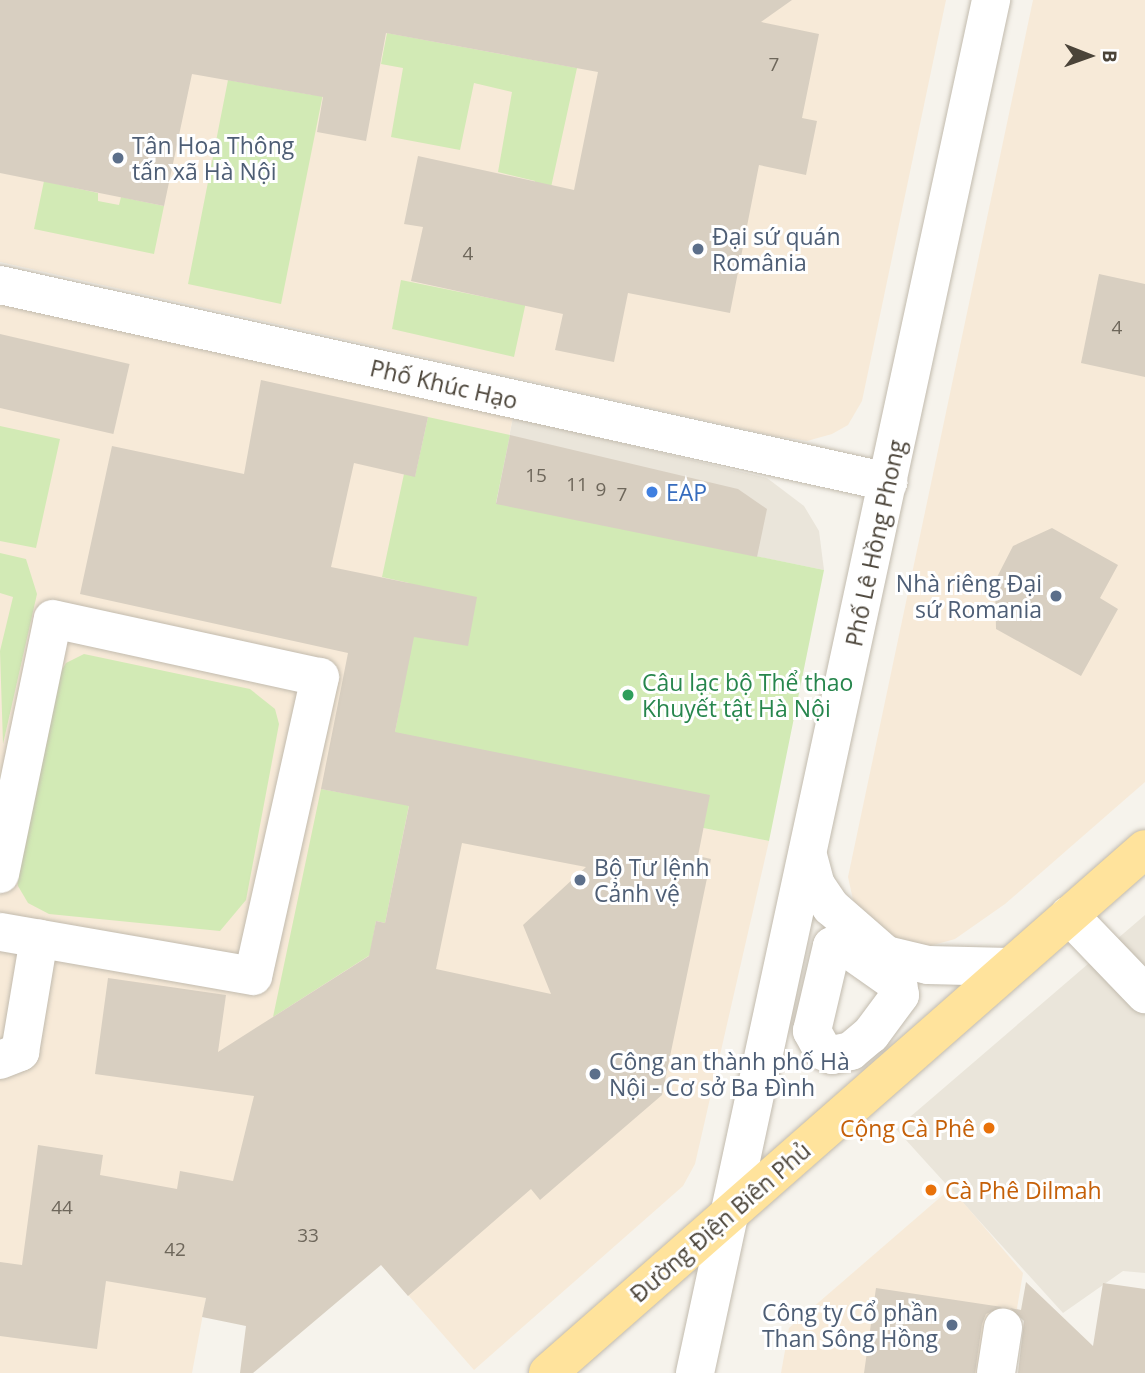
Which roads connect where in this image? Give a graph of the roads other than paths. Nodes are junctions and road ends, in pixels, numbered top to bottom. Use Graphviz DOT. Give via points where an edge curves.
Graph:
graph roads {
  1 [pos="991,0"];
  2 [pos="0,285"];
  3 [pos="888,482"];
  4 [pos="1145,849"];
  5 [pos="808,856"];
  6 [pos="0,874"];
  7 [pos="1069,915"];
  8 [pos="0,932"];
  9 [pos="40,939"];
  10 [pos="1009,967"];
  11 [pos="1145,994"];
  12 [pos="0,1060"];
  13 [pos="727,1216"];
  14 [pos="1003,1328"];
  15 [pos="548,1373"];
  16 [pos="695,1373"];
  17 [pos="996,1373"];
  1 -- 3 [label="street, Phố Lê Hồng Phong"];
  2 -- 3 [label="street, Phố Khúc Hạo"];
  3 -- 5 [label="street, Phố Lê Hồng Phong"];
  4 -- 7 [label="main road, Đường Điện Biên Phủ"];
  5 -- 10 [label="street" via="816,885 831,907 886,955 928,965"];
  5 -- 13 [label="street, Phố Lê Hồng Phong"];
  6 -- 9 [label="street" via="53,619 320,677 253,976"];
  7 -- 10 [label="main road, Đường Điện Biên Phủ"];
  7 -- 11 [label="street"];
  8 -- 9 [label="street"];
  9 -- 12 [label="street" via="20,1052"];
  10 -- 13 [label="main road, Đường Điện Biên Phủ"];
  13 -- 15 [label="main road, Đường Điện Biên Phủ"];
  13 -- 16 [label="street, Phố Lê Hồng Phong"];
  14 -- 17 [label="street"];
}
